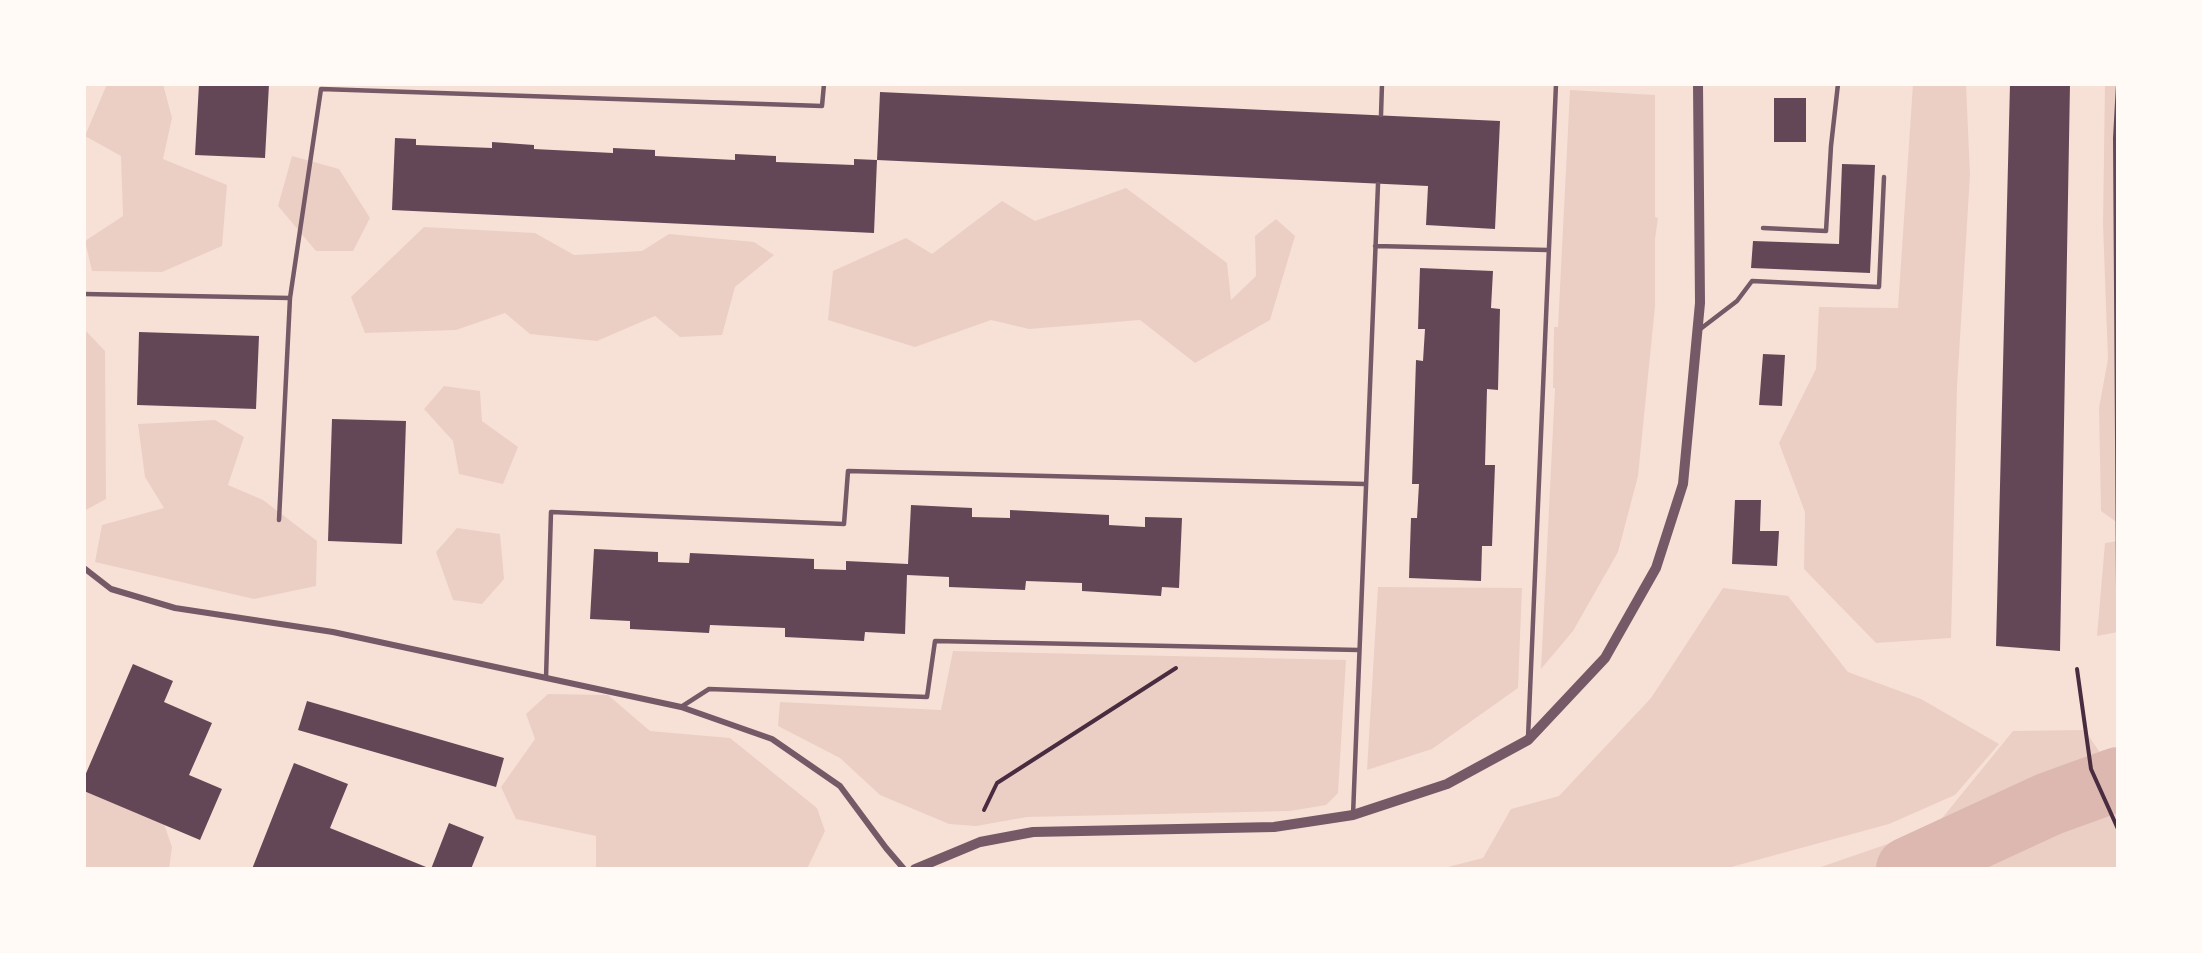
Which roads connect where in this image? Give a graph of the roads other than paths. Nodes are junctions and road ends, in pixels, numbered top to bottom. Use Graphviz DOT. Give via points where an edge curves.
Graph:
graph roads {
  1 [pos="824,84"];
  2 [pos="1382,84"];
  3 [pos="1556,84"];
  4 [pos="1698,84"];
  5 [pos="1838,84"];
  6 [pos="1381,115"];
  7 [pos="1884,177"];
  8 [pos="1378,184"];
  9 [pos="1763,228"];
  10 [pos="1375,246"];
  11 [pos="1548,250"];
  12 [pos="84,294"];
  13 [pos="290,298"];
  14 [pos="1697,332"];
  15 [pos="1365,484"];
  16 [pos="279,520"];
  17 [pos="84,568"];
  18 [pos="1359,650"];
  19 [pos="546,678"];
  20 [pos="681,707"];
  21 [pos="1528,740"];
  22 [pos="1353,815"];
  23 [pos="904,869"];
  24 [pos="915,869"];
  1 -- 13 [label="lane" via="822,106 321,89"];
  2 -- 6 [label="lane"];
  3 -- 11 [label="lane"];
  4 -- 14 [label="street"];
  5 -- 9 [label="lane" via="1826,231"];
  7 -- 14 [label="lane" via="1879,287 1752,281 1737,301"];
  8 -- 10 [label="lane"];
  10 -- 11 [label="lane"];
  10 -- 15 [label="lane"];
  11 -- 21 [label="lane"];
  12 -- 13 [label="lane"];
  13 -- 16 [label="lane"];
  14 -- 21 [label="street" via="1683,483 1656,568 1605,658"];
  15 -- 18 [label="lane"];
  15 -- 19 [label="lane" via="848,471 844,524 551,512"];
  17 -- 19 [label="street" via="111,589 175,608 333,632"];
  18 -- 20 [label="lane" via="935,641 927,697 709,689"];
  18 -- 22 [label="lane"];
  19 -- 20 [label="street"];
  20 -- 23 [label="street" via="772,739 840,786"];
  21 -- 22 [label="street" via="1447,784"];
  22 -- 24 [label="street" via="1274,827 1033,832 980,842"];
}
